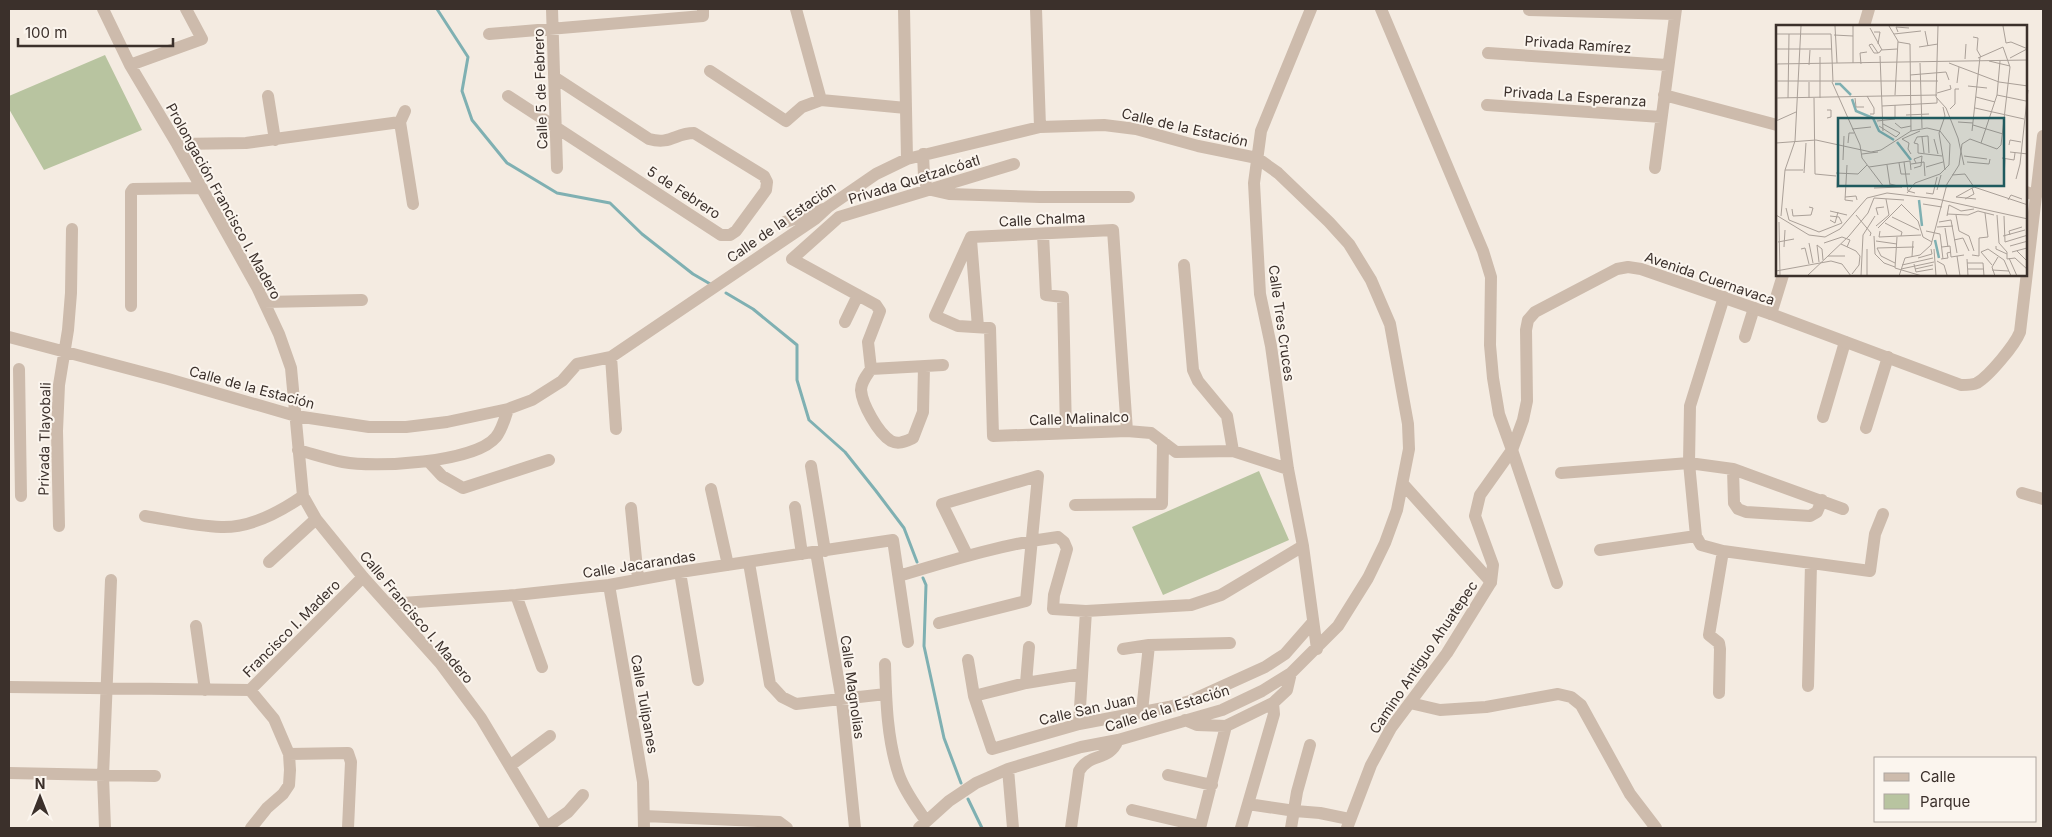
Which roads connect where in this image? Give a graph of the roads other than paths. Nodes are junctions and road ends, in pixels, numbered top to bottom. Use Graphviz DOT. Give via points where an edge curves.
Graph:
graph roads {
  1 [pos="103,9"];
  2 [pos="186,9"];
  3 [pos="552,9"];
  4 [pos="796,9"];
  5 [pos="904,9"];
  6 [pos="1036,9"];
  7 [pos="1311,9"];
  8 [pos="1381,9"];
  9 [pos="1869,9"];
  10 [pos="1530,10"];
  11 [pos="1675,11"];
  12 [pos="703,13"];
  13 [pos="1864,25"];
  14 [pos="553,28"];
  15 [pos="489,34"];
  16 [pos="1488,53"];
  17 [pos="130,65"];
  18 [pos="1668,65"];
  19 [pos="710,71"];
  20 [pos="554,77"];
  21 [pos="1664,94"];
  22 [pos="268,96"];
  23 [pos="508,96"];
  24 [pos="821,100"];
  25 [pos="1486,105"];
  26 [pos="906,108"];
  27 [pos="1661,117"];
  28 [pos="555,125"];
  29 [pos="1776,125"];
  30 [pos="1040,127"];
  31 [pos="2043,136"];
  32 [pos="275,140"];
  33 [pos="177,144"];
  34 [pos="923,154"];
  35 [pos="907,158"];
  36 [pos="1257,158"];
  37 [pos="1014,164"];
  38 [pos="557,168"];
  39 [pos="1655,168"];
  40 [pos="202,188"];
  41 [pos="928,189"];
  42 [pos="2031,193"];
  43 [pos="1129,197"];
  44 [pos="413,204"];
  45 [pos="828,208"];
  46 [pos="858,211"];
  47 [pos="785,222"];
  48 [pos="72,228"];
  49 [pos="1043,234"];
  50 [pos="971,237"];
  51 [pos="2027,244"];
  52 [pos="1184,265"];
  53 [pos="1783,276"];
  54 [pos="2024,276"];
  55 [pos="858,295"];
  56 [pos="1724,297"];
  57 [pos="362,300"];
  58 [pos="264,302"];
  59 [pos="131,306"];
  60 [pos="1754,308"];
  61 [pos="1771,314"];
  62 [pos="844,322"];
  63 [pos="978,327"];
  64 [pos="1745,337"];
  65 [pos="9,338"];
  66 [pos="1845,342"];
  67 [pos="64,353"];
  68 [pos="611,357"];
  69 [pos="1888,357"];
  70 [pos="943,365"];
  71 [pos="924,367"];
  72 [pos="19,369"];
  73 [pos="871,369"];
  74 [pos="508,409"];
  75 [pos="296,416"];
  76 [pos="1823,417"];
  77 [pos="1866,428"];
  78 [pos="616,429"];
  79 [pos="1128,431"];
  80 [pos="1066,432"];
  81 [pos="1163,442"];
  82 [pos="298,450"];
  83 [pos="1512,450"];
  84 [pos="1233,451"];
  85 [pos="549,460"];
  86 [pos="428,462"];
  87 [pos="1690,463"];
  88 [pos="811,466"];
  89 [pos="1288,469"];
  90 [pos="1733,469"];
  91 [pos="1561,474"];
  92 [pos="1403,484"];
  93 [pos="711,489"];
  94 [pos="2022,493"];
  95 [pos="21,496"];
  96 [pos="303,496"];
  97 [pos="2043,499"];
  98 [pos="1822,500"];
  99 [pos="1075,505"];
  100 [pos="631,508"];
  101 [pos="795,508"];
  102 [pos="1843,510"];
  103 [pos="1883,514"];
  104 [pos="145,516"];
  105 [pos="316,519"];
  106 [pos="59,526"];
  107 [pos="1696,536"];
  108 [pos="1032,540"];
  109 [pos="1302,546"];
  110 [pos="1600,550"];
  111 [pos="820,551"];
  112 [pos="1723,551"];
  113 [pos="802,554"];
  114 [pos="968,555"];
  115 [pos="270,562"];
  116 [pos="749,563"];
  117 [pos="1811,564"];
  118 [pos="728,565"];
  119 [pos="680,572"];
  120 [pos="899,576"];
  121 [pos="363,577"];
  122 [pos="638,579"];
  123 [pos="111,580"];
  124 [pos="1491,582"];
  125 [pos="1557,583"];
  126 [pos="609,585"];
  127 [pos="516,595"];
  128 [pos="388,604"];
  129 [pos="1086,611"];
  130 [pos="1313,622"];
  131 [pos="939,623"];
  132 [pos="196,626"];
  133 [pos="908,642"];
  134 [pos="1230,642"];
  135 [pos="1149,645"];
  136 [pos="1028,647"];
  137 [pos="1123,649"];
  138 [pos="1317,649"];
  139 [pos="968,660"];
  140 [pos="885,664"];
  141 [pos="542,667"];
  142 [pos="1291,673"];
  143 [pos="1081,674"];
  144 [pos="698,680"];
  145 [pos="1026,683"];
  146 [pos="1808,686"];
  147 [pos="9,687"];
  148 [pos="108,689"];
  149 [pos="206,690"];
  150 [pos="250,690"];
  151 [pos="1719,693"];
  152 [pos="886,694"];
  153 [pos="974,696"];
  154 [pos="842,700"];
  155 [pos="1274,703"];
  156 [pos="1410,703"];
  157 [pos="1142,711"];
  158 [pos="1185,720"];
  159 [pos="1079,724"];
  160 [pos="1226,726"];
  161 [pos="550,736"];
  162 [pos="1118,740"];
  163 [pos="1310,745"];
  164 [pos="288,754"];
  165 [pos="511,765"];
  166 [pos="1008,769"];
  167 [pos="9,774"];
  168 [pos="1168,775"];
  169 [pos="103,776"];
  170 [pos="155,776"];
  171 [pos="1212,785"];
  172 [pos="583,795"];
  173 [pos="1248,804"];
  174 [pos="1132,810"];
  175 [pos="1295,811"];
  176 [pos="644,822"];
  177 [pos="1348,824"];
  178 [pos="922,825"];
  179 [pos="1200,827"];
  180 [pos="105,828"];
  181 [pos="251,828"];
  182 [pos="348,828"];
  183 [pos="547,828"];
  184 [pos="787,828"];
  185 [pos="855,828"];
  186 [pos="1013,828"];
  187 [pos="1071,828"];
  188 [pos="1241,828"];
  189 [pos="1291,828"];
  190 [pos="1656,828"];
  1 -- 17 [label="street, Prolongación Francisco I. Madero"];
  2 -- 17 [label="street" via="202,39"];
  3 -- 14 [label="street, Calle 5 de Febrero"];
  4 -- 24 [label="street"];
  5 -- 26 [label="street"];
  6 -- 30 [label="street"];
  7 -- 36 [label="street, Calle Tres Cruces" via="1261,131"];
  8 -- 83 [label="street" via="1491,277 1493,378 1499,414"];
  9 -- 13 [label="street"];
  10 -- 11 [label="street"];
  11 -- 18 [label="street"];
  12 -- 14 [label="street"];
  14 -- 15 [label="street"];
  14 -- 20 [label="street, Calle 5 de Febrero"];
  16 -- 18 [label="street, Privada Ramírez"];
  17 -- 33 [label="street, Prolongación Francisco I. Madero"];
  18 -- 21 [label="street"];
  19 -- 24 [label="street" via="786,121 802,107"];
  20 -- 28 [label="street, Calle 5 de Febrero"];
  20 -- 28 [label="street, 5 de Febrero" via="649,139 660,142 684,133 694,133 764,176 766,190 736,232 721,235"];
  21 -- 27 [label="street"];
  21 -- 29 [label="street"];
  22 -- 32 [label="street"];
  23 -- 28 [label="street, 5 de Febrero"];
  24 -- 26 [label="street"];
  25 -- 27 [label="street, Privada La Esperanza"];
  26 -- 35 [label="street"];
  27 -- 39 [label="street"];
  28 -- 38 [label="street, Calle 5 de Febrero"];
  30 -- 34 [label="street, Calle de la Estación"];
  30 -- 36 [label="street, Calle de la Estación" via="1104,125 1136,129"];
  31 -- 42 [label="street, Avenida Cuernavaca"];
  32 -- 33 [label="street"];
  32 -- 44 [label="street" via="403,117"];
  33 -- 40 [label="street, Prolongación Francisco I. Madero"];
  34 -- 35 [label="street, Calle de la Estación"];
  34 -- 41 [label="street"];
  35 -- 45 [label="street, Calle de la Estación" via="876,174"];
  36 -- 89 [label="street, Calle Tres Cruces" via="1254,183 1260,294 1271,346"];
  36 -- 92 [label="street, Calle de la Estación" via="1278,173 1330,222 1349,244 1371,280 1390,324 1408,424 1410,449"];
  37 -- 41 [label="street, Privada Quetzalcóatl"];
  40 -- 58 [label="street, Prolongación Francisco I. Madero"];
  40 -- 59 [label="street" via="133,189 131,192"];
  41 -- 43 [label="street" via="958,195"];
  41 -- 46 [label="street, Privada Quetzalcóatl"];
  42 -- 51 [label="street, Avenida Cuernavaca"];
  45 -- 46 [label="street"];
  45 -- 47 [label="street"];
  45 -- 68 [label="street, Calle de la Estación" via="816,220"];
  46 -- 55 [label="street, Privada Quetzalcóatl" via="840,217 792,259"];
  48 -- 67 [label="street, Privada Tlayobali" via="71,293"];
  49 -- 50 [label="street, Calle Chalma"];
  49 -- 79 [label="street, Calle Chalma" via="1114,230"];
  49 -- 80 [label="street" via="1046,296 1064,297"];
  50 -- 63 [label="street"];
  50 -- 63 [label="street" via="935,316 958,326"];
  52 -- 84 [label="street" via="1193,370 1198,381 1227,416"];
  53 -- 61 [label="street"];
  54 -- 69 [label="street, Avenida Cuernavaca" via="2020,332 2016,342 1976,384 1961,385"];
  55 -- 62 [label="street"];
  55 -- 73 [label="street, Privada Quetzalcóatl" via="880,311 868,342"];
  56 -- 60 [label="street, Avenida Cuernavaca"];
  56 -- 83 [label="street, Avenida Cuernavaca" via="1628,267 1617,269 1535,312 1528,320 1526,330 1523,420"];
  56 -- 87 [label="street" via="1690,406"];
  57 -- 58 [label="street"];
  58 -- 75 [label="street, Prolongación Francisco I. Madero" via="292,368"];
  60 -- 61 [label="street, Avenida Cuernavaca"];
  60 -- 64 [label="street"];
  61 -- 66 [label="street, Avenida Cuernavaca"];
  63 -- 80 [label="street, Calle Malinalco" via="990,328 993,436"];
  65 -- 67 [label="street, Calle de la Estación"];
  66 -- 69 [label="street, Avenida Cuernavaca"];
  66 -- 76 [label="street"];
  67 -- 75 [label="street, Calle de la Estación"];
  67 -- 106 [label="street, Privada Tlayobali" via="57,431"];
  68 -- 74 [label="street, Calle de la Estación" via="577,364 562,381 532,400"];
  68 -- 78 [label="street"];
  69 -- 77 [label="street"];
  70 -- 71 [label="street"];
  71 -- 73 [label="street"];
  71 -- 73 [label="street" via="923,412 913,438 902,443 891,441 876,426 866,408 861,390"];
  72 -- 95 [label="street"];
  74 -- 75 [label="street, Calle de la Estación" via="406,427 368,427"];
  74 -- 86 [label="street" via="496,437 484,446"];
  75 -- 82 [label="street, Calle Francisco I. Madero"];
  79 -- 80 [label="street, Calle Malinalco"];
  79 -- 81 [label="street, Calle Malinalco" via="1151,433"];
  81 -- 84 [label="street, Calle Malinalco" via="1176,452"];
  81 -- 99 [label="street" via="1162,504"];
  82 -- 86 [label="street" via="344,462 380,465"];
  82 -- 96 [label="street, Calle Francisco I. Madero"];
  83 -- 124 [label="street, Camino Antiguo Ahuatepec" via="1480,495 1475,516 1493,565"];
  83 -- 125 [label="street"];
  84 -- 89 [label="street, Calle Malinalco"];
  85 -- 86 [label="street" via="463,488 442,476"];
  87 -- 90 [label="street"];
  87 -- 91 [label="street"];
  87 -- 107 [label="street"];
  88 -- 111 [label="street, Calle Magnolias"];
  89 -- 109 [label="street, Calle Tres Cruces"];
  90 -- 98 [label="street"];
  90 -- 98 [label="street" via="1734,503 1738,510 1810,516 1817,512"];
  92 -- 124 [label="street"];
  92 -- 138 [label="street, Calle de la Estación" via="1385,543 1368,578 1338,626"];
  93 -- 118 [label="street"];
  94 -- 97 [label="street"];
  96 -- 104 [label="street" via="266,517 223,527"];
  96 -- 105 [label="street, Calle Francisco I. Madero"];
  98 -- 102 [label="street"];
  100 -- 122 [label="street"];
  101 -- 113 [label="street"];
  103 -- 117 [label="street" via="1875,534 1870,571"];
  105 -- 115 [label="street"];
  105 -- 121 [label="street, Calle Francisco I. Madero"];
  107 -- 110 [label="street"];
  107 -- 112 [label="street" via="1701,545"];
  108 -- 114 [label="street"];
  108 -- 114 [label="street" via="1038,476 942,504"];
  108 -- 129 [label="street" via="1058,538 1067,549 1053,609"];
  108 -- 131 [label="street" via="1026,601"];
  109 -- 129 [label="street" via="1220,595 1192,605"];
  109 -- 130 [label="street, Calle Tres Cruces"];
  111 -- 113 [label="street, Calle Jacarandas"];
  111 -- 120 [label="street, Calle Jacarandas" via="893,540"];
  111 -- 154 [label="street, Calle Magnolias"];
  112 -- 117 [label="street"];
  112 -- 151 [label="street" via="1709,635 1720,649"];
  113 -- 116 [label="street, Calle Jacarandas"];
  114 -- 120 [label="street"];
  116 -- 118 [label="street, Calle Jacarandas"];
  116 -- 154 [label="street" via="770,684 782,697 796,704"];
  117 -- 146 [label="street"];
  118 -- 119 [label="street, Calle Jacarandas"];
  119 -- 122 [label="street, Calle Jacarandas"];
  119 -- 144 [label="street"];
  120 -- 133 [label="street"];
  121 -- 128 [label="street, Calle Francisco I. Madero"];
  121 -- 150 [label="street, Francisco I. Madero"];
  122 -- 126 [label="street, Calle Jacarandas"];
  123 -- 148 [label="street"];
  124 -- 156 [label="street, Camino Antiguo Ahuatepec" via="1447,653"];
  126 -- 127 [label="street, Calle Jacarandas"];
  126 -- 176 [label="street, Calle Tulipanes" via="643,782"];
  127 -- 128 [label="street, Calle Jacarandas"];
  127 -- 141 [label="street"];
  128 -- 165 [label="street, Calle Francisco I. Madero" via="440,663"];
  129 -- 143 [label="street"];
  130 -- 138 [label="street, Calle Tres Cruces"];
  130 -- 157 [label="street, Calle San Juan" via="1285,654 1266,667 1190,701"];
  132 -- 149 [label="street"];
  134 -- 135 [label="street"];
  135 -- 137 [label="street"];
  135 -- 157 [label="street"];
  136 -- 145 [label="street"];
  138 -- 142 [label="street, Calle de la Estación"];
  139 -- 153 [label="street"];
  140 -- 152 [label="street"];
  142 -- 155 [label="street" via="1286,690"];
  142 -- 158 [label="street, Calle de la Estación" via="1230,706"];
  143 -- 145 [label="street"];
  143 -- 159 [label="street"];
  145 -- 153 [label="street"];
  147 -- 148 [label="street, Francisco I. Madero"];
  148 -- 149 [label="street, Francisco I. Madero"];
  148 -- 169 [label="street"];
  149 -- 150 [label="street, Francisco I. Madero"];
  150 -- 164 [label="street" via="274,718"];
  152 -- 154 [label="street"];
  152 -- 178 [label="street" via="899,775"];
  153 -- 159 [label="street, Calle San Juan" via="992,749"];
  154 -- 185 [label="street, Calle Magnolias"];
  155 -- 160 [label="street"];
  155 -- 173 [label="street" via="1274,714"];
  156 -- 177 [label="street, Camino Antiguo Ahuatepec" via="1391,728 1371,765"];
  156 -- 190 [label="street" via="1440,710 1486,707 1558,694 1571,696 1581,705 1630,794"];
  157 -- 159 [label="street, Calle San Juan"];
  158 -- 160 [label="street" via="1197,725"];
  158 -- 162 [label="street, Calle de la Estación"];
  160 -- 171 [label="street"];
  161 -- 165 [label="street"];
  162 -- 166 [label="street, Calle de la Estación" via="1081,747"];
  162 -- 187 [label="street" via="1114,749 1083,764 1079,771"];
  163 -- 175 [label="street"];
  164 -- 181 [label="street" via="289,786"];
  164 -- 182 [label="street" via="348,753 351,762"];
  165 -- 183 [label="street, Calle Francisco I. Madero"];
  166 -- 178 [label="street, Calle de la Estación" via="975,784"];
  166 -- 186 [label="street"];
  167 -- 169 [label="street"];
  168 -- 171 [label="street"];
  169 -- 170 [label="street"];
  169 -- 180 [label="street"];
  171 -- 179 [label="street"];
  172 -- 183 [label="street"];
  173 -- 175 [label="street"];
  173 -- 188 [label="street"];
  174 -- 179 [label="street"];
  175 -- 177 [label="street" via="1320,813"];
  175 -- 189 [label="street"];
  176 -- 184 [label="street" via="779,822"];
}
